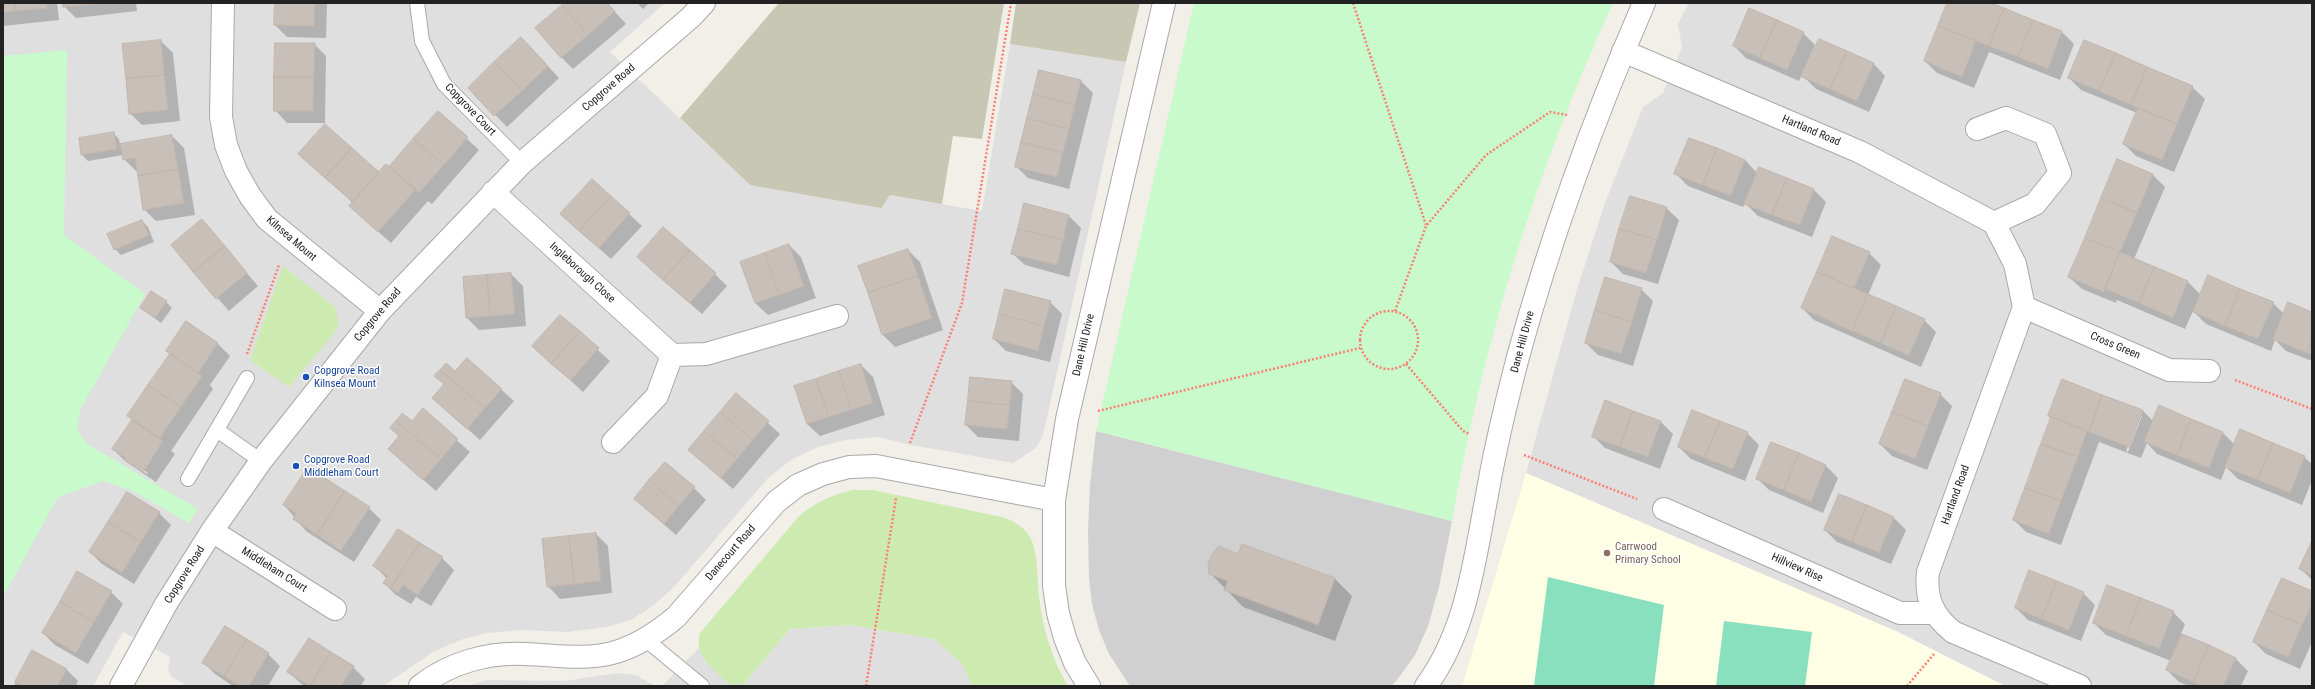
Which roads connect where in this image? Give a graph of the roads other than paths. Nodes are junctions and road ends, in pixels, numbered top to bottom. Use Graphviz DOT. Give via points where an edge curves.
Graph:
graph roads {
  1 [pos="223,3"];
  2 [pos="417,3"];
  3 [pos="704,3"];
  4 [pos="1164,3"];
  5 [pos="1644,3"];
  6 [pos="1623,51"];
  7 [pos="1977,129"];
  8 [pos="522,163"];
  9 [pos="493,192"];
  10 [pos="1994,223"];
  11 [pos="2024,307"];
  12 [pos="380,311"];
  13 [pos="837,316"];
  14 [pos="672,354"];
  15 [pos="2209,370"];
  16 [pos="247,378"];
  17 [pos="217,430"];
  18 [pos="613,442"];
  19 [pos="261,461"];
  20 [pos="188,479"];
  21 [pos="1054,500"];
  22 [pos="1664,509"];
  23 [pos="212,531"];
  24 [pos="335,609"];
  25 [pos="1934,613"];
  26 [pos="645,640"];
  27 [pos="127,684"];
  28 [pos="698,685"];
  29 [pos="420,686"];
  30 [pos="1089,686"];
  31 [pos="1426,686"];
  32 [pos="2080,686"];
  1 -- 12 [label="street, Kilnsea Mount" via="221,117 226,145 236,171 267,219"];
  2 -- 8 [label="lane, Copgrove Court" via="422,41 444,84"];
  3 -- 8 [label="street, Copgrove Road" via="686,22"];
  4 -- 21 [label="street, Dane Hill Drive" via="1067,419"];
  5 -- 6 [label="street, Dane Hill Drive"];
  6 -- 10 [label="street, Hartland Road" via="1860,152"];
  6 -- 31 [label="street, Dane Hill Drive" via="1595,120 1547,256 1496,445 1467,600 1459,627"];
  7 -- 10 [label="street" via="2006,118 2045,134 2060,173 2035,204"];
  8 -- 9 [label="street, Copgrove Road"];
  9 -- 12 [label="street, Copgrove Road"];
  9 -- 14 [label="street, Ingleborough Close"];
  10 -- 11 [label="street" via="2015,264"];
  11 -- 15 [label="street, Cross Green" via="2170,370"];
  11 -- 25 [label="street, Hartland Road" via="1928,572 1926,586"];
  12 -- 19 [label="street, Copgrove Road"];
  13 -- 14 [label="street" via="706,354"];
  14 -- 18 [label="street" via="657,396"];
  16 -- 17 [label="lane"];
  17 -- 19 [label="lane"];
  17 -- 20 [label="lane"];
  19 -- 23 [label="street, Copgrove Road"];
  21 -- 26 [label="street, Danecourt Road" via="876,466 849,467 823,474 798,485 776,502 676,617"];
  21 -- 30 [label="street, Dane Hill Drive" via="1054,586 1058,613 1075,663"];
  22 -- 25 [label="street, Hillview Rise" via="1900,613"];
  23 -- 24 [label="street, Middleham Court"];
  23 -- 27 [label="street, Copgrove Road" via="166,604"];
  25 -- 32 [label="street, Hartland Road" via="1942,624 1953,632"];
  26 -- 28 [label="lane"];
  26 -- 29 [label="street, Danecourt Road" via="616,652 593,657 498,654 471,660 445,670"];
}
